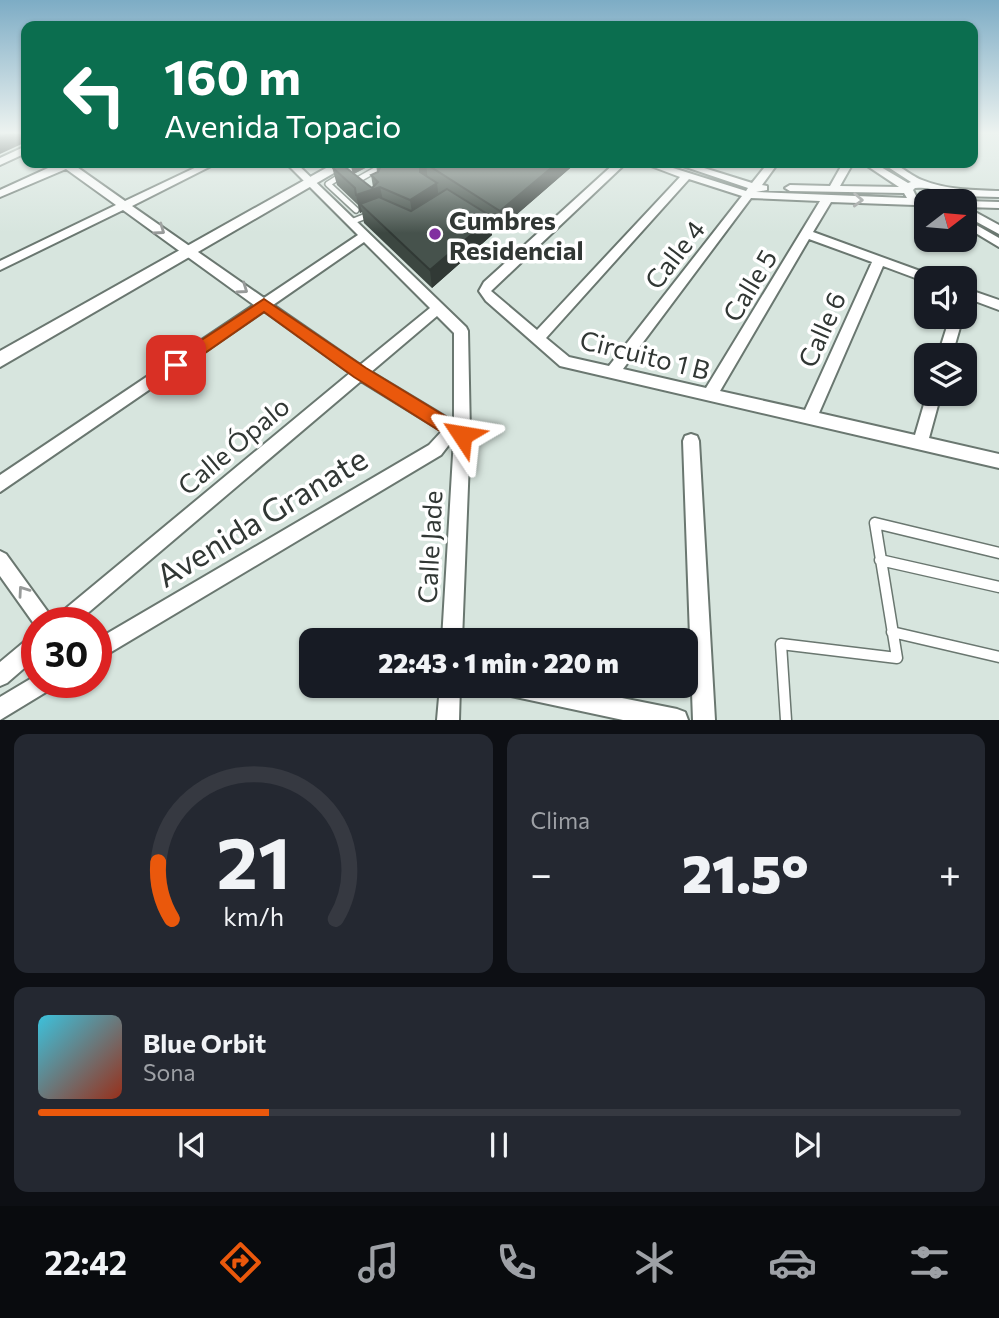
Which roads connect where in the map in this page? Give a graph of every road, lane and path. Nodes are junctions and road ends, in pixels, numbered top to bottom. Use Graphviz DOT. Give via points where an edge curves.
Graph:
graph roads {
  1 [pos="58,168"];
  2 [pos="73,168"];
  3 [pos="202,168"];
  4 [pos="296,168"];
  5 [pos="336,168"];
  6 [pos="337,168"];
  7 [pos="339,168"];
  8 [pos="378,168"];
  9 [pos="616,168"];
  10 [pos="769,168"];
  11 [pos="845,168"];
  12 [pos="876,168"];
  13 [pos="895,168"];
  14 [pos="693,169"];
  15 [pos="371,173"];
  16 [pos="308,179"];
  17 [pos="354,182"];
  18 [pos="377,183"];
  19 [pos="922,184"];
  20 [pos="908,189"];
  21 [pos="943,189"];
  22 [pos="364,191"];
  23 [pos="751,191"];
  24 [pos="977,193"];
  25 [pos="0,194"];
  26 [pos="830,194"];
  27 [pos="999,194"];
  28 [pos="914,196"];
  29 [pos="914,203"];
  30 [pos="977,204"];
  31 [pos="124,205"];
  32 [pos="999,205"];
  33 [pos="377,212"];
  34 [pos="354,216"];
  35 [pos="977,217"];
  36 [pos="977,230"];
  37 [pos="999,230"];
  38 [pos="806,234"];
  39 [pos="366,235"];
  40 [pos="999,243"];
  41 [pos="185,249"];
  42 [pos="879,261"];
  43 [pos="0,266"];
  44 [pos="914,273"];
  45 [pos="977,297"];
  46 [pos="264,305"];
  47 [pos="999,305"];
  48 [pos="438,308"];
  49 [pos="538,338"];
  50 [pos="0,347"];
  51 [pos="0,360"];
  52 [pos="360,373"];
  53 [pos="612,373"];
  54 [pos="710,395"];
  55 [pos="931,406"];
  56 [pos="808,418"];
  57 [pos="457,432"];
  58 [pos="691,441"];
  59 [pos="920,443"];
  60 [pos="999,461"];
  61 [pos="0,484"];
  62 [pos="999,553"];
  63 [pos="0,559"];
  64 [pos="880,560"];
  65 [pos="999,587"];
  66 [pos="34,607"];
  67 [pos="80,607"];
  68 [pos="452,628"];
  69 [pos="892,632"];
  70 [pos="112,642"];
  71 [pos="999,657"];
  72 [pos="21,658"];
  73 [pos="0,676"];
  74 [pos="21,696"];
  75 [pos="449,698"];
  76 [pos="572,698"];
  77 [pos="0,709"];
  78 [pos="448,719"];
  79 [pos="677,719"];
  80 [pos="704,719"];
  81 [pos="786,719"];
  1 -- 25 [label="street"];
  2 -- 31 [label="street"];
  3 -- 31 [label="street"];
  4 -- 16 [label="street"];
  5 -- 16 [label="main road"];
  6 -- 34 [label="lane" via="328,184"];
  7 -- 17 [label="lane"];
  8 -- 15 [label="lane"];
  9 -- 49 [label="street, Circuito 1 B" via="485,290"];
  10 -- 23 [label="street, Calle 4"];
  11 -- 26 [label="street, Calle 5"];
  12 -- 20 [label="street"];
  13 -- 19 [label="street"];
  14 -- 23 [label="street"];
  14 -- 49 [label="street"];
  15 -- 17 [label="lane"];
  15 -- 18 [label="lane"];
  16 -- 34 [label="street"];
  16 -- 41 [label="main road"];
  17 -- 22 [label="lane"];
  19 -- 20 [label="street"];
  19 -- 21 [label="street"];
  20 -- 26 [label="street"];
  20 -- 28 [label="street"];
  23 -- 26 [label="street"];
  23 -- 53 [label="street, Calle 4"];
  24 -- 27 [label="street"];
  26 -- 29 [label="street, one-way"];
  26 -- 38 [label="street, Calle 5"];
  30 -- 32 [label="street"];
  31 -- 41 [label="street, one-way"];
  31 -- 43 [label="street"];
  33 -- 34 [label="lane"];
  34 -- 39 [label="street"];
  35 -- 37 [label="street"];
  36 -- 40 [label="street"];
  38 -- 42 [label="street"];
  38 -- 54 [label="street, Calle 5"];
  39 -- 46 [label="street"];
  39 -- 48 [label="street"];
  41 -- 46 [label="street, one-way"];
  41 -- 50 [label="main road"];
  41 -- 51 [label="main road"];
  42 -- 44 [label="street"];
  42 -- 56 [label="street, Calle 6"];
  45 -- 47 [label="street"];
  46 -- 52 [label="street"];
  46 -- 61 [label="street"];
  48 -- 52 [label="street, Calle Ópalo"];
  48 -- 57 [label="street, Calle Jade" via="461,331"];
  49 -- 53 [label="street, Circuito 1 B" via="565,362"];
  52 -- 57 [label="street"];
  52 -- 67 [label="street, Calle Ópalo"];
  53 -- 54 [label="street, Circuito 1 B"];
  54 -- 56 [label="street, Circuito 1 B"];
  55 -- 59 [label="street"];
  56 -- 59 [label="street, Circuito 1 B"];
  57 -- 68 [label="street, Calle Jade"];
  57 -- 70 [label="street, Avenida Granate" via="435,450"];
  58 -- 80 [label="street"];
  59 -- 60 [label="street, Circuito 1 B"];
  62 -- 64 [label="lane" via="875,523"];
  66 -- 63 [label="street, one-way"];
  64 -- 65 [label="lane"];
  64 -- 69 [label="lane"];
  69 -- 71 [label="lane"];
  69 -- 81 [label="lane" via="897,658 781,644"];
  72 -- 73 [label="street"];
  74 -- 77 [label="street"];
  75 -- 78 [label="street"];
  76 -- 79 [label="street"];
}
